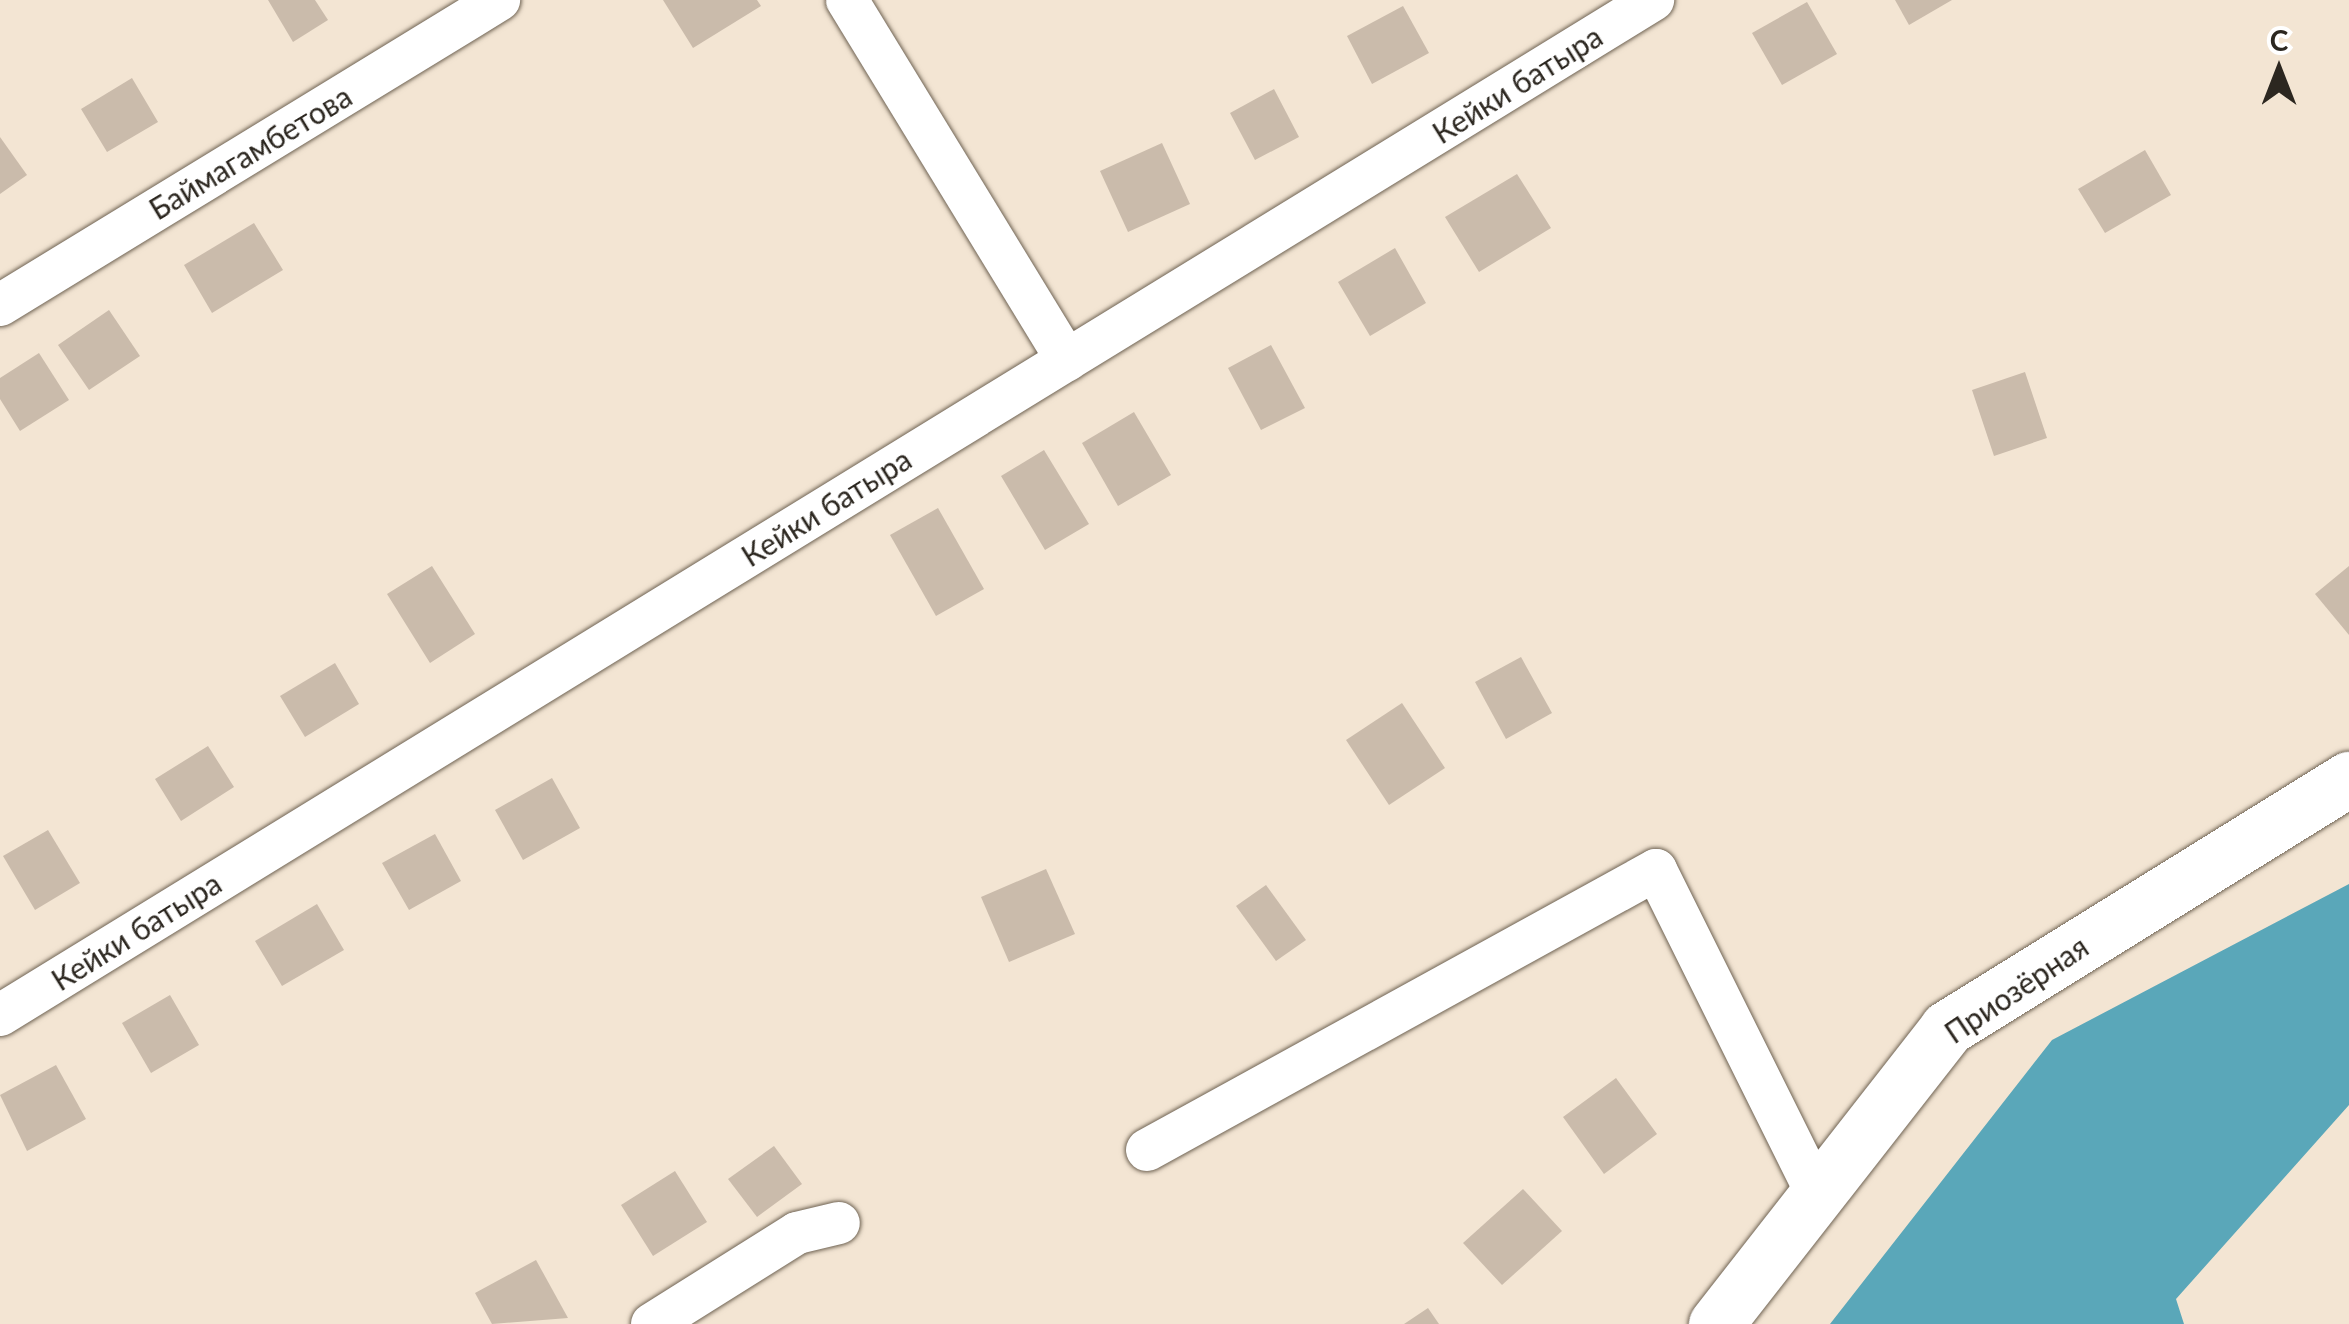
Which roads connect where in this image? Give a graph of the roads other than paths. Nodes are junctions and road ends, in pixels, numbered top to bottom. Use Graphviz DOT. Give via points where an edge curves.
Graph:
graph roads {
  1 [pos="499,0"];
  2 [pos="847,0"];
  3 [pos="1652,0"];
  4 [pos="0,305"];
  5 [pos="1067,360"];
  6 [pos="2349,779"];
  7 [pos="0,1015"];
  8 [pos="1147,1150"];
  9 [pos="1816,1194"];
  10 [pos="839,1223"];
  11 [pos="652,1324"];
  12 [pos="1716,1324"];
  1 -- 4 [label="street, Баймагамбетова"];
  2 -- 5 [label="street"];
  3 -- 5 [label="street, Кейки батыра"];
  5 -- 7 [label="street, Кейки батыра"];
  6 -- 9 [label="street, Приозёрная" via="1946,1028"];
  8 -- 9 [label="street" via="1656,870"];
  9 -- 12 [label="street, Приозёрная"];
  10 -- 11 [label="street" via="796,1233"];
}
